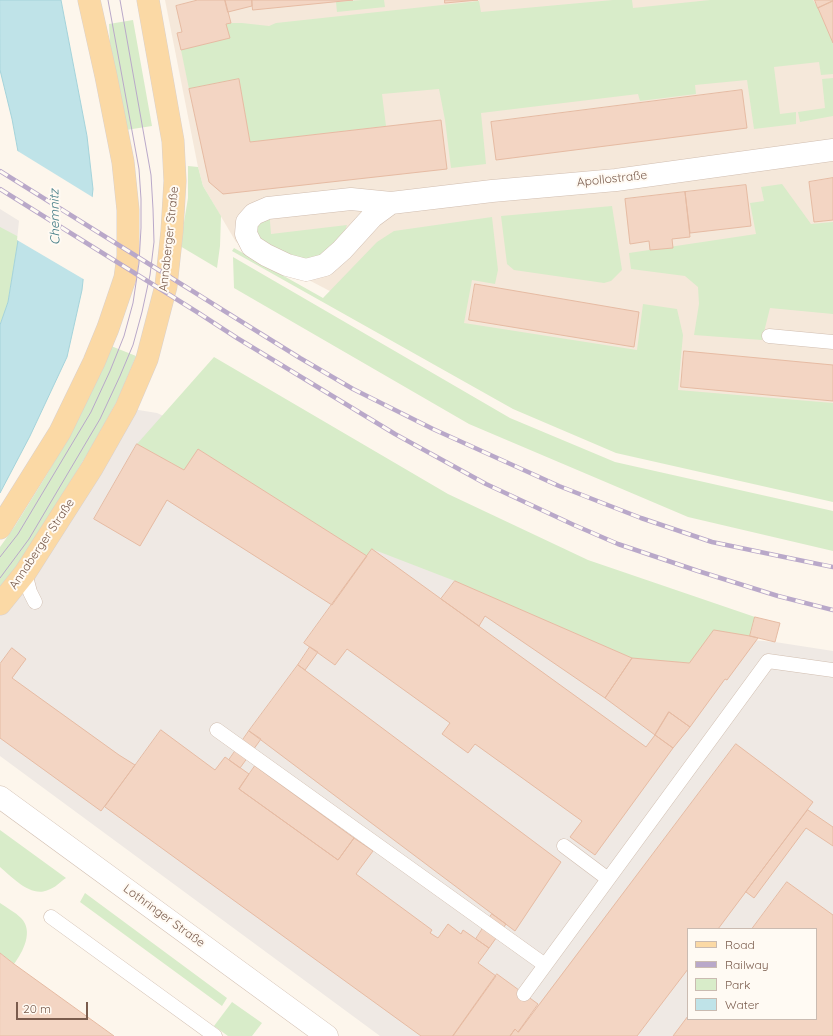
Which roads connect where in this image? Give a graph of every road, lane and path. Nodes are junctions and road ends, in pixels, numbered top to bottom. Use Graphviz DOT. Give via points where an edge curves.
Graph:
graph roads {
  1 [pos="89,0"];
  2 [pos="148,0"];
  3 [pos="833,150"];
  4 [pos="391,203"];
  5 [pos="769,336"];
  6 [pos="833,342"];
  7 [pos="0,528"];
  8 [pos="25,573"];
  9 [pos="35,602"];
  10 [pos="0,604"];
  11 [pos="833,670"];
  12 [pos="217,730"];
  13 [pos="0,797"];
  14 [pos="564,846"];
  15 [pos="608,879"];
  16 [pos="51,917"];
  17 [pos="545,965"];
  18 [pos="524,994"];
  19 [pos="215,1036"];
  20 [pos="327,1036"];
  1 -- 7 [label="main road" via="123,162 128,210 128,256 125,278 94,362 60,432"];
  2 -- 8 [label="main road, Annaberger Straße" via="173,141 175,181 166,286 147,359 126,408 92,468"];
  3 -- 4 [label="street, Apollostraße" via="616,180"];
  4 -- 4 [label="street, Apollostraße" via="351,199 268,208 254,214 247,222 246,234 252,246 266,255 306,270 325,265 372,217"];
  5 -- 6 [label="lane"];
  8 -- 9 [label="lane"];
  8 -- 10 [label="main road, Annaberger Straße"];
  11 -- 15 [label="lane" via="768,661"];
  12 -- 17 [label="lane"];
  13 -- 20 [label="street, Lothringer Straße"];
  14 -- 15 [label="lane"];
  15 -- 17 [label="lane"];
  16 -- 19 [label="lane"];
  17 -- 18 [label="lane"];
}
